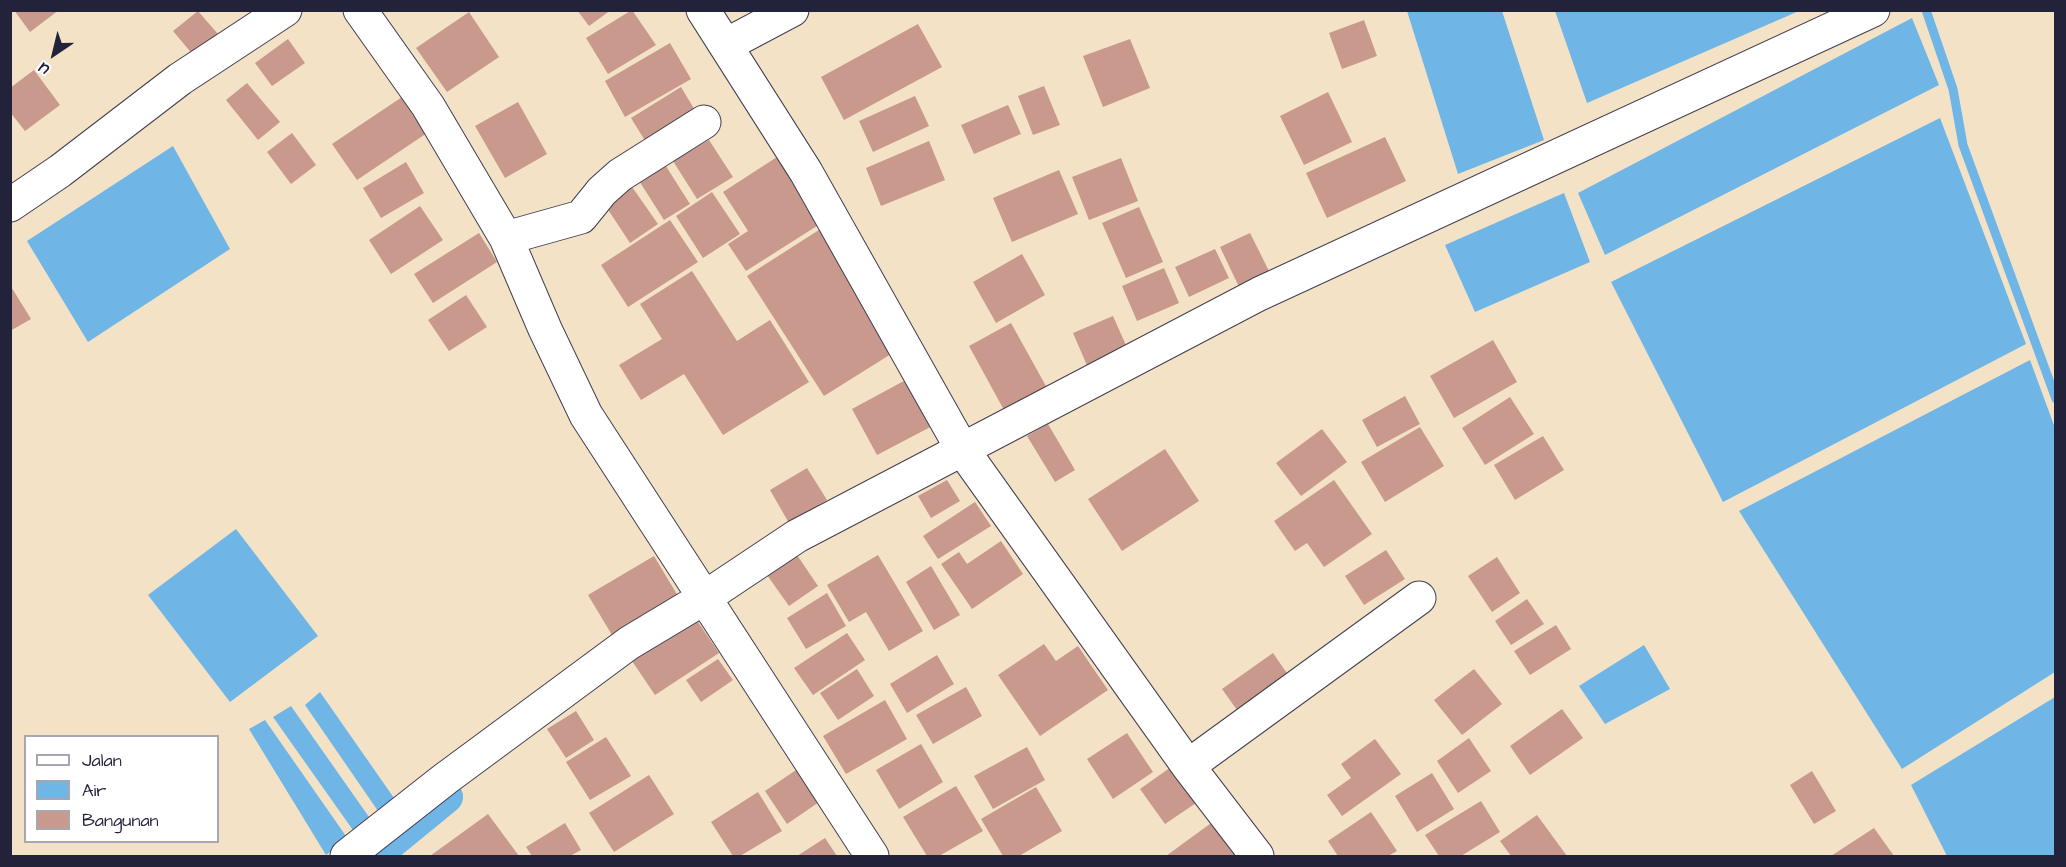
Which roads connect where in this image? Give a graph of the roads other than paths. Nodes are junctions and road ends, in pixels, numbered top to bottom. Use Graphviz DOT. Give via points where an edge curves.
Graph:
graph roads {
  1 [pos="285,10"];
  2 [pos="360,10"];
  3 [pos="703,10"];
  4 [pos="792,10"];
  5 [pos="1873,10"];
  6 [pos="726,45"];
  7 [pos="704,122"];
  8 [pos="10,205"];
  9 [pos="506,238"];
  10 [pos="962,449"];
  11 [pos="704,598"];
  12 [pos="1419,598"];
  13 [pos="1188,766"];
  14 [pos="347,856"];
  15 [pos="872,856"];
  16 [pos="1257,856"];
  1 -- 8 [label="street" via="180,79"];
  2 -- 9 [label="street" via="428,106"];
  3 -- 6 [label="street"];
  4 -- 6 [label="street"];
  5 -- 10 [label="street" via="1259,294"];
  6 -- 10 [label="street" via="806,172"];
  7 -- 9 [label="street" via="620,175 581,217"];
  9 -- 11 [label="street" via="586,415"];
  10 -- 11 [label="street" via="797,536"];
  10 -- 13 [label="street"];
  11 -- 14 [label="street" via="629,643 445,778"];
  11 -- 15 [label="street"];
  12 -- 13 [label="street"];
  13 -- 16 [label="street"];
}
